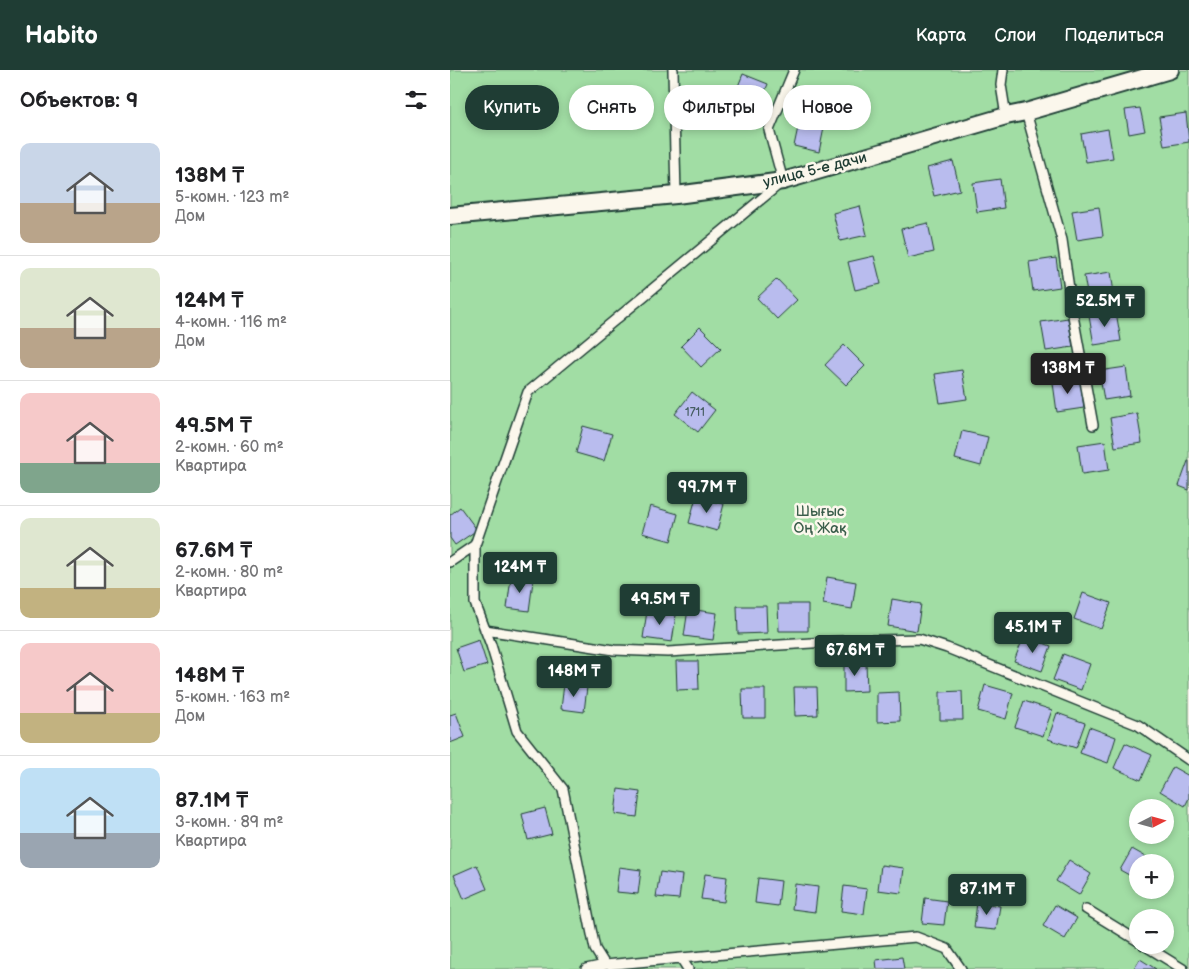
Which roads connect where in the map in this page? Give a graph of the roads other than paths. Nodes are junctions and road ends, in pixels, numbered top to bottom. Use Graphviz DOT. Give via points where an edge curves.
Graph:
graph roads {
  1 [pos="673,70"];
  2 [pos="794,70"];
  3 [pos="1003,70"];
  4 [pos="1170,70"];
  5 [pos="1026,112"];
  6 [pos="1006,116"];
  7 [pos="783,181"];
  8 [pos="676,195"];
  9 [pos="450,216"];
  10 [pos="1093,425"];
  11 [pos="475,545"];
  12 [pos="450,562"];
  13 [pos="485,630"];
  14 [pos="1189,760"];
  15 [pos="1086,909"];
  16 [pos="1129,935"];
  17 [pos="1159,954"];
  18 [pos="681,958"];
  19 [pos="605,965"];
  20 [pos="586,969"];
  21 [pos="688,969"];
  22 [pos="961,969"];
  23 [pos="1183,969"];
  1 -- 8 [label="lane"];
  2 -- 7 [label="lane" via="769,130"];
  3 -- 6 [label="lane" via="1001,85"];
  4 -- 5 [label="street, улица 5-е дачи"];
  5 -- 6 [label="street, улица 5-е дачи"];
  5 -- 10 [label="lane" via="1062,240"];
  6 -- 7 [label="street, улица 5-е дачи"];
  7 -- 8 [label="street, улица 5-е дачи"];
  7 -- 11 [label="lane" via="528,392"];
  8 -- 9 [label="street, улица 5-е дачи"];
  11 -- 12 [label="lane"];
  11 -- 13 [label="lane" via="475,603"];
  13 -- 14 [label="lane" via="614,650 668,652 919,639 1138,725"];
  13 -- 19 [label="lane" via="516,731 563,789 596,949"];
  15 -- 16 [label="lane"];
  17 -- 23 [label="lane"];
  18 -- 19 [label="lane"];
  18 -- 21 [label="lane"];
  18 -- 22 [label="lane" via="916,937 947,949"];
  19 -- 20 [label="lane"];
}
